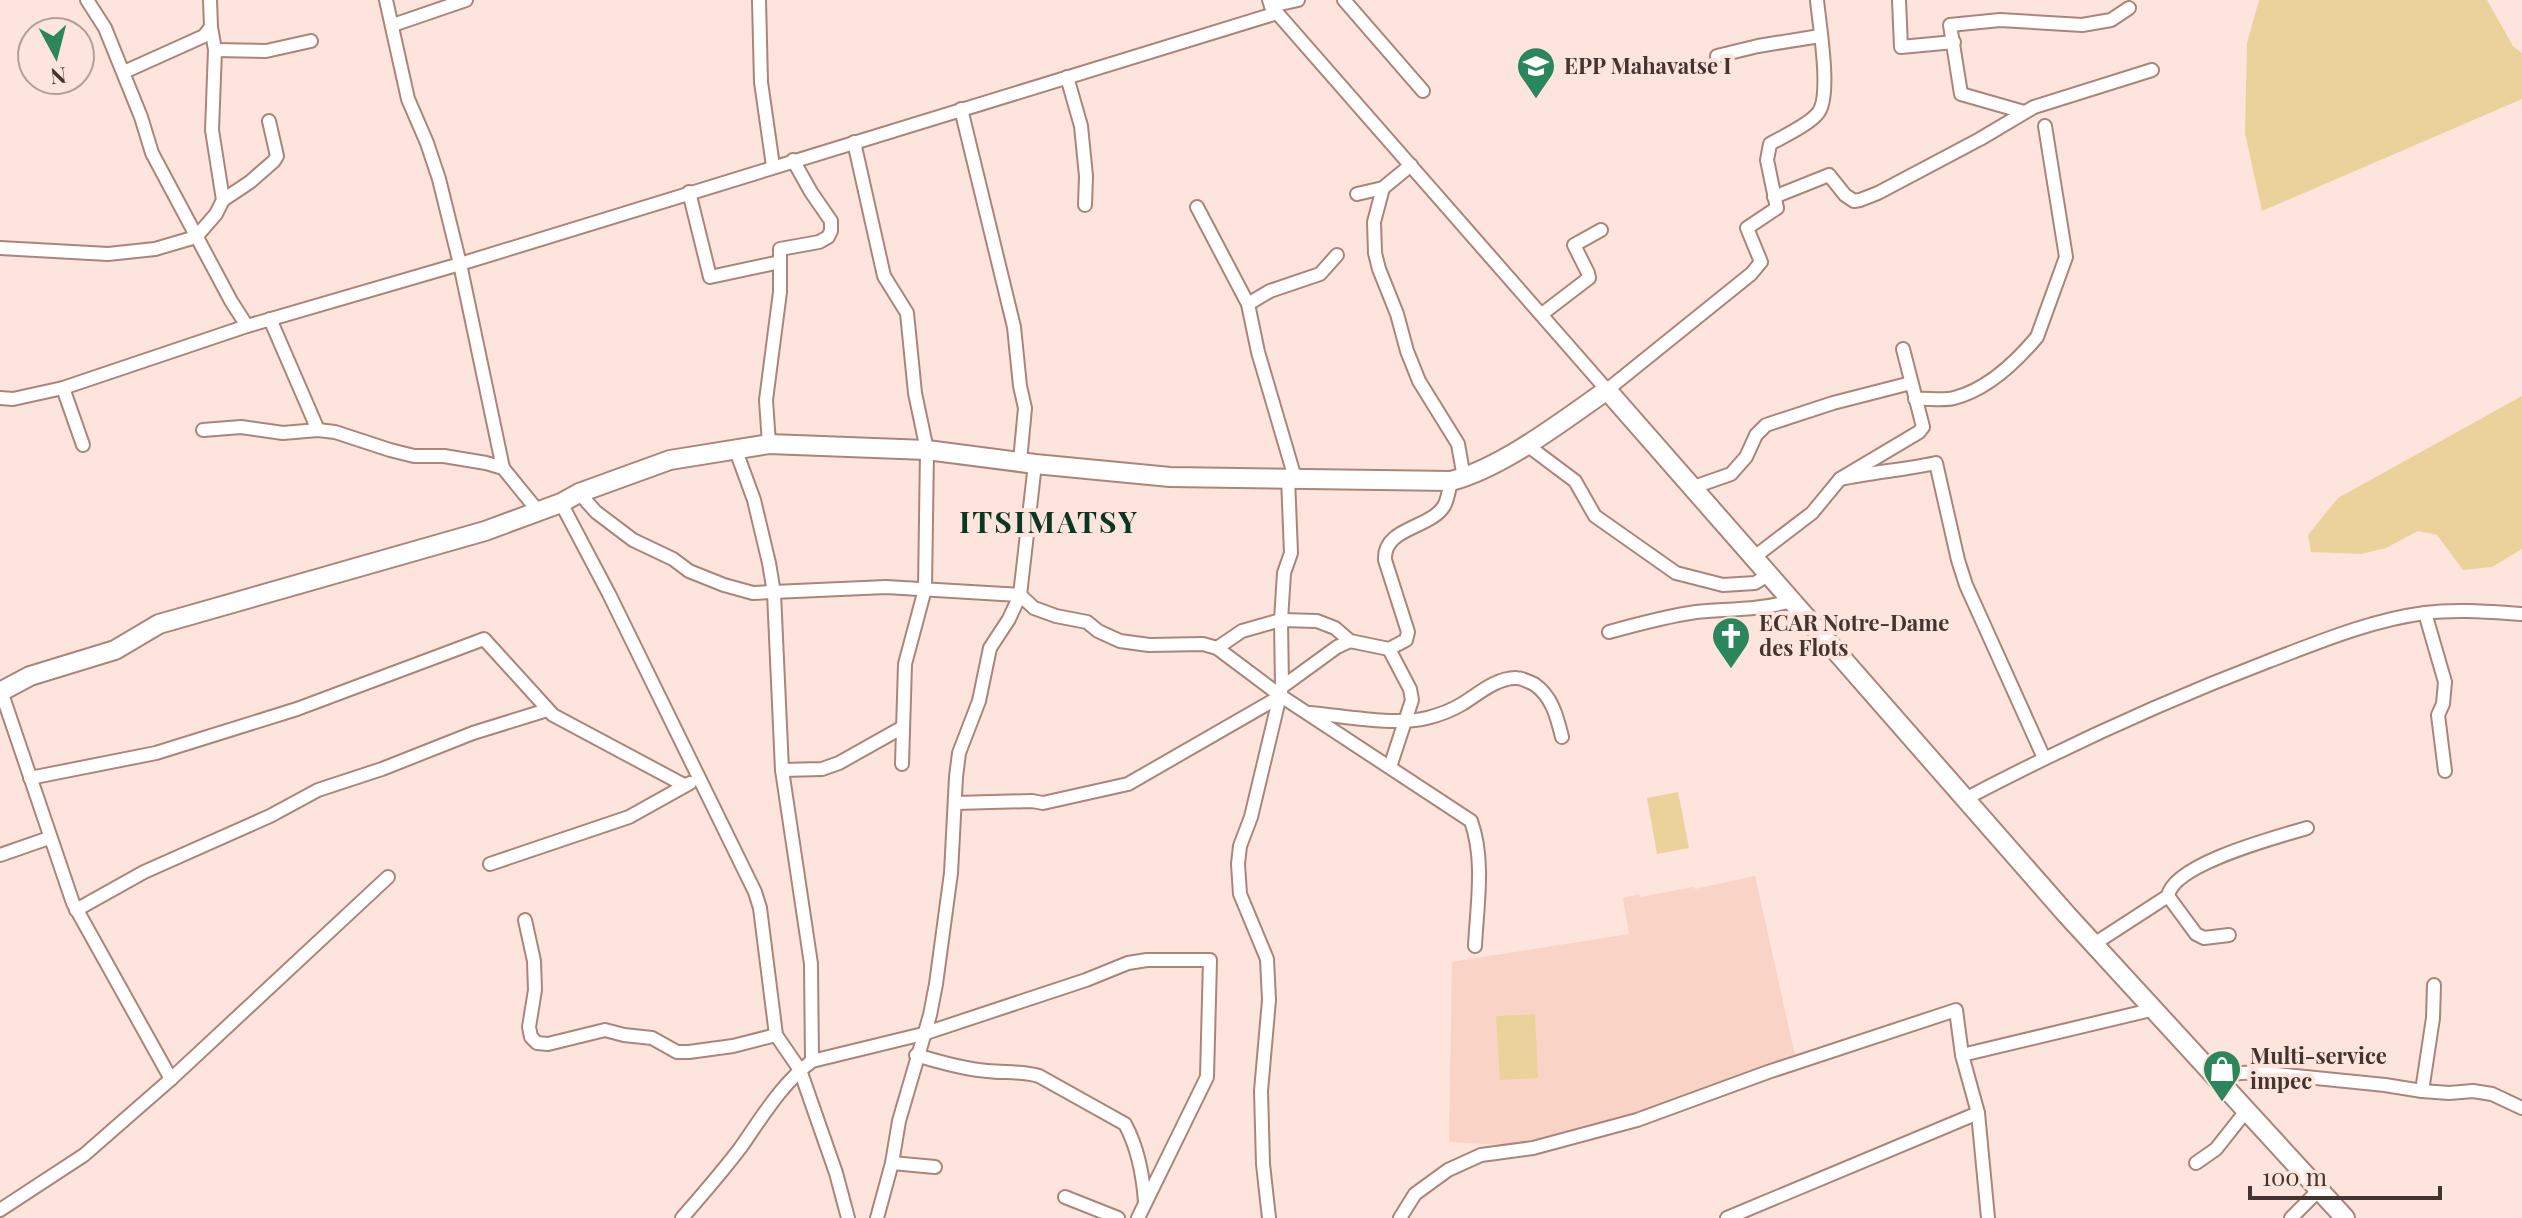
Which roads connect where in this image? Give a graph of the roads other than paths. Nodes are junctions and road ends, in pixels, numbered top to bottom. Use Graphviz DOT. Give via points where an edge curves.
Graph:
graph roads {
  1 [pos="87,0"];
  2 [pos="210,0"];
  3 [pos="386,0"];
  4 [pos="466,0"];
  5 [pos="759,0"];
  6 [pos="1298,0"];
  7 [pos="1344,0"];
  8 [pos="1817,0"];
  9 [pos="1899,0"];
  10 [pos="1272,6"];
  11 [pos="2129,8"];
  12 [pos="393,25"];
  13 [pos="211,27"];
  14 [pos="1820,36"];
  15 [pos="311,41"];
  16 [pos="1954,42"];
  17 [pos="215,50"];
  18 [pos="1717,56"];
  19 [pos="2152,70"];
  20 [pos="124,72"];
  21 [pos="1067,77"];
  22 [pos="1423,91"];
  23 [pos="961,109"];
  24 [pos="2024,112"];
  25 [pos="269,121"];
  26 [pos="2045,126"];
  27 [pos="854,142"];
  28 [pos="793,160"];
  29 [pos="1411,165"];
  30 [pos="773,166"];
  31 [pos="1383,188"];
  32 [pos="689,192"];
  33 [pos="1357,194"];
  34 [pos="1774,197"];
  35 [pos="223,200"];
  36 [pos="1085,205"];
  37 [pos="1197,207"];
  38 [pos="1601,230"];
  39 [pos="196,237"];
  40 [pos="0,248"];
  41 [pos="1337,255"];
  42 [pos="780,262"];
  43 [pos="460,264"];
  44 [pos="1248,304"];
  45 [pos="1542,314"];
  46 [pos="270,319"];
  47 [pos="247,326"];
  48 [pos="1903,349"];
  49 [pos="1911,383"];
  50 [pos="63,388"];
  51 [pos="1607,390"];
  52 [pos="0,398"];
  53 [pos="1915,399"];
  54 [pos="203,430"];
  55 [pos="318,430"];
  56 [pos="769,444"];
  57 [pos="83,445"];
  58 [pos="1527,445"];
  59 [pos="735,448"];
  60 [pos="927,450"];
  61 [pos="1027,462"];
  62 [pos="503,468"];
  63 [pos="1292,478"];
  64 [pos="1458,479"];
  65 [pos="1840,479"];
  66 [pos="1691,488"];
  67 [pos="579,493"];
  68 [pos="561,503"];
  69 [pos="538,511"];
  70 [pos="1753,558"];
  71 [pos="1768,575"];
  72 [pos="925,589"];
  73 [pos="774,593"];
  74 [pos="1020,595"];
  75 [pos="1791,601"];
  76 [pos="2425,613"];
  77 [pos="2522,614"];
  78 [pos="1281,620"];
  79 [pos="1609,632"];
  80 [pos="1350,641"];
  81 [pos="1217,648"];
  82 [pos="1389,649"];
  83 [pos="0,692"];
  84 [pos="1282,692"];
  85 [pos="547,710"];
  86 [pos="1307,713"];
  87 [pos="1406,721"];
  88 [pos="903,727"];
  89 [pos="1562,737"];
  90 [pos="2044,758"];
  91 [pos="902,764"];
  92 [pos="1390,767"];
  93 [pos="782,770"];
  94 [pos="2445,771"];
  95 [pos="30,778"];
  96 [pos="700,779"];
  97 [pos="684,785"];
  98 [pos="1965,799"];
  99 [pos="956,803"];
  100 [pos="2307,828"];
  101 [pos="49,838"];
  102 [pos="0,855"];
  103 [pos="490,864"];
  104 [pos="388,877"];
  105 [pos="2168,896"];
  106 [pos="76,910"];
  107 [pos="525,920"];
  108 [pos="2229,935"];
  109 [pos="2094,944"];
  110 [pos="1475,946"];
  111 [pos="2434,985"];
  112 [pos="2155,1009"];
  113 [pos="923,1034"];
  114 [pos="776,1035"];
  115 [pos="916,1055"];
  116 [pos="1962,1055"];
  117 [pos="812,1061"];
  118 [pos="800,1070"];
  119 [pos="2214,1075"];
  120 [pos="171,1079"];
  121 [pos="2422,1091"];
  122 [pos="2522,1108"];
  123 [pos="2246,1111"];
  124 [pos="1978,1113"];
  125 [pos="892,1163"];
  126 [pos="2196,1163"];
  127 [pos="935,1167"];
  128 [pos="2320,1189"];
  129 [pos="1065,1197"];
  130 [pos="1145,1202"];
  131 [pos="0,1210"];
  132 [pos="682,1218"];
  133 [pos="848,1218"];
  134 [pos="877,1218"];
  135 [pos="1118,1218"];
  136 [pos="1138,1218"];
  137 [pos="1269,1218"];
  138 [pos="1400,1218"];
  139 [pos="1727,1218"];
  140 [pos="1988,1218"];
  141 [pos="2291,1218"];
  142 [pos="2345,1218"];
  1 -- 20 [label="street"];
  2 -- 13 [label="street"];
  3 -- 12 [label="street"];
  4 -- 12 [label="street"];
  5 -- 30 [label="street" via="761,82"];
  6 -- 10 [label="street"];
  7 -- 22 [label="street"];
  8 -- 14 [label="street"];
  9 -- 16 [label="street" via="1901,47"];
  10 -- 21 [label="street"];
  10 -- 29 [label="street"];
  11 -- 16 [label="street" via="2111,20 2082,25 2000,20 1950,25"];
  12 -- 43 [label="street" via="408,99 439,179"];
  13 -- 17 [label="street"];
  13 -- 20 [label="street" via="204,36"];
  14 -- 18 [label="street"];
  14 -- 34 [label="street" via="1822,105 1818,114 1770,144 1767,160"];
  15 -- 17 [label="street" via="266,51"];
  16 -- 24 [label="street" via="1961,94"];
  17 -- 35 [label="street" via="212,130"];
  19 -- 24 [label="street"];
  20 -- 39 [label="street" via="152,153"];
  21 -- 23 [label="street"];
  21 -- 36 [label="street" via="1081,126"];
  23 -- 27 [label="street"];
  23 -- 61 [label="street" via="1014,327"];
  24 -- 34 [label="street" via="1860,200 1845,195 1829,175"];
  25 -- 35 [label="street" via="277,156"];
  26 -- 53 [label="street" via="2066,257 2037,337 1981,389 1951,399"];
  27 -- 28 [label="street"];
  27 -- 60 [label="street" via="884,276 907,313"];
  28 -- 30 [label="street"];
  28 -- 42 [label="street" via="831,221 831,231 819,242 780,249"];
  29 -- 31 [label="street"];
  29 -- 45 [label="street"];
  30 -- 32 [label="street"];
  31 -- 33 [label="street"];
  31 -- 64 [label="street" via="1374,222 1379,269 1419,381 1458,444"];
  32 -- 42 [label="street" via="710,277"];
  32 -- 43 [label="street"];
  34 -- 51 [label="street" via="1777,208 1747,228 1761,262 1751,274"];
  35 -- 39 [label="street"];
  37 -- 44 [label="street"];
  38 -- 45 [label="street" via="1574,245 1589,278"];
  39 -- 40 [label="street" via="155,249 108,254"];
  39 -- 47 [label="street"];
  41 -- 44 [label="street" via="1320,274"];
  42 -- 56 [label="street" via="766,400"];
  43 -- 46 [label="street"];
  43 -- 62 [label="street"];
  44 -- 63 [label="street"];
  45 -- 51 [label="street"];
  46 -- 47 [label="street"];
  46 -- 55 [label="street"];
  47 -- 50 [label="street"];
  48 -- 49 [label="street"];
  49 -- 53 [label="street"];
  49 -- 66 [label="street" via="1766,425 1731,474"];
  50 -- 52 [label="street"];
  50 -- 57 [label="street"];
  51 -- 58 [label="street"];
  51 -- 66 [label="street"];
  53 -- 65 [label="street" via="1923,427 1919,432"];
  54 -- 55 [label="street"];
  55 -- 62 [label="street" via="414,456 444,456"];
  56 -- 59 [label="street"];
  56 -- 60 [label="street"];
  58 -- 64 [label="street"];
  58 -- 71 [label="street" via="1575,481 1595,516 1676,573 1723,585 1755,583"];
  59 -- 67 [label="street" via="670,460"];
  59 -- 73 [label="street" via="754,500"];
  60 -- 61 [label="street"];
  60 -- 72 [label="street"];
  61 -- 63 [label="street" via="1170,477"];
  61 -- 74 [label="street"];
  62 -- 69 [label="street"];
  63 -- 64 [label="street"];
  63 -- 78 [label="street" via="1291,553"];
  64 -- 82 [label="street" via="1438,513 1384,548 1408,632 1406,640"];
  65 -- 70 [label="street" via="1812,513"];
  65 -- 90 [label="street" via="1936,463 1966,585"];
  66 -- 70 [label="street"];
  67 -- 68 [label="street"];
  67 -- 73 [label="street" via="633,540 689,571 753,593"];
  68 -- 69 [label="street"];
  68 -- 96 [label="street"];
  69 -- 83 [label="street" via="485,531 159,624 115,650 30,676"];
  70 -- 71 [label="street"];
  71 -- 75 [label="street"];
  72 -- 73 [label="street"];
  72 -- 74 [label="street"];
  72 -- 88 [label="street" via="905,664"];
  73 -- 93 [label="street"];
  74 -- 81 [label="street" via="1034,608 1087,622 1120,641"];
  74 -- 99 [label="street" via="990,648 979,701 959,753"];
  75 -- 79 [label="street" via="1657,619"];
  75 -- 98 [label="street"];
  76 -- 77 [label="street"];
  76 -- 90 [label="street" via="2290,653 2193,690"];
  76 -- 94 [label="street" via="2445,682 2438,715"];
  78 -- 80 [label="street" via="1317,621"];
  78 -- 81 [label="street" via="1242,631"];
  78 -- 84 [label="street"];
  80 -- 82 [label="street"];
  80 -- 84 [label="street"];
  81 -- 84 [label="street"];
  82 -- 87 [label="street" via="1410,689"];
  83 -- 95 [label="street"];
  84 -- 86 [label="street"];
  84 -- 99 [label="street" via="1128,784 1043,803"];
  84 -- 137 [label="street" via="1238,864 1240,894 1267,959 1261,1091"];
  85 -- 95 [label="street" via="484,639 297,709 156,753"];
  85 -- 97 [label="street"];
  85 -- 106 [label="street" via="318,790"];
  86 -- 87 [label="street"];
  86 -- 92 [label="street"];
  87 -- 89 [label="street" via="1458,707 1484,689 1518,677 1546,694"];
  87 -- 92 [label="street"];
  88 -- 91 [label="street"];
  88 -- 93 [label="street" via="839,763"];
  90 -- 98 [label="street"];
  92 -- 110 [label="street" via="1471,821 1479,861"];
  93 -- 117 [label="street" via="811,964"];
  95 -- 101 [label="street"];
  96 -- 97 [label="street"];
  96 -- 114 [label="street" via="760,908"];
  97 -- 103 [label="street" via="629,817"];
  98 -- 109 [label="street"];
  99 -- 113 [label="street" via="936,984"];
  100 -- 105 [label="street" via="2218,858 2177,879"];
  101 -- 102 [label="street"];
  101 -- 106 [label="street"];
  104 -- 120 [label="street"];
  105 -- 108 [label="street" via="2196,934"];
  105 -- 109 [label="street"];
  106 -- 120 [label="street"];
  107 -- 114 [label="street" via="534,961 529,1027 537,1043 605,1030 652,1038 677,1052 689,1052"];
  109 -- 112 [label="street"];
  111 -- 121 [label="street"];
  112 -- 116 [label="street"];
  112 -- 119 [label="street"];
  113 -- 115 [label="street"];
  113 -- 117 [label="street"];
  113 -- 130 [label="street" via="1128,963 1210,960 1207,1077"];
  114 -- 118 [label="street"];
  115 -- 125 [label="street"];
  115 -- 130 [label="street" via="985,1071 1039,1076 1125,1124 1143,1174"];
  116 -- 124 [label="street"];
  116 -- 138 [label="street" via="1956,1010 1637,1120 1533,1148 1481,1155 1415,1194"];
  117 -- 118 [label="street"];
  118 -- 132 [label="street"];
  118 -- 133 [label="street"];
  119 -- 121 [label="street" via="2256,1072"];
  119 -- 123 [label="street"];
  120 -- 131 [label="street" via="84,1155"];
  121 -- 122 [label="street" via="2492,1094"];
  123 -- 126 [label="street" via="2216,1149"];
  123 -- 128 [label="street"];
  124 -- 139 [label="street"];
  124 -- 140 [label="street"];
  125 -- 127 [label="street"];
  125 -- 134 [label="street"];
  128 -- 141 [label="street"];
  128 -- 142 [label="street"];
  129 -- 135 [label="street"];
  130 -- 136 [label="street"];
}
